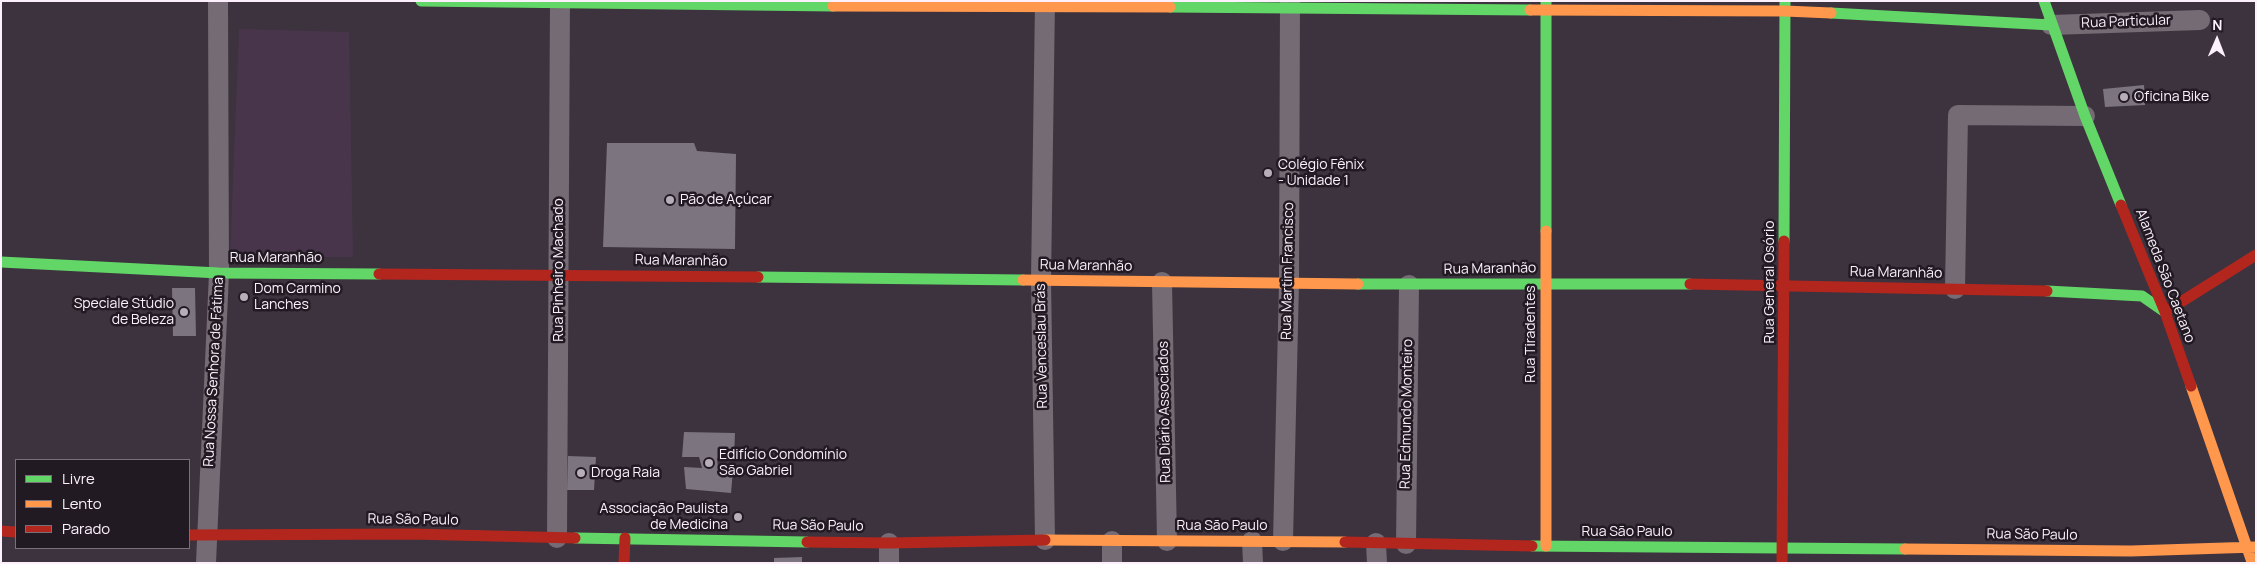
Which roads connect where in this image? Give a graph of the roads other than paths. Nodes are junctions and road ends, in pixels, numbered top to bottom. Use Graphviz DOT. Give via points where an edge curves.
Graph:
graph roads {
  1 [pos="218,1"];
  2 [pos="422,1"];
  3 [pos="2044,1"];
  4 [pos="560,3"];
  5 [pos="1045,4"];
  6 [pos="1290,4"];
  7 [pos="1546,6"];
  8 [pos="1785,6"];
  9 [pos="2200,20"];
  10 [pos="2051,25"];
  11 [pos="2085,116"];
  12 [pos="2256,255"];
  13 [pos="1,262"];
  14 [pos="219,273"];
  15 [pos="559,275"];
  16 [pos="1041,280"];
  17 [pos="1162,282"];
  18 [pos="1288,283"];
  19 [pos="1546,283"];
  20 [pos="1785,285"];
  21 [pos="1409,286"];
  22 [pos="1955,289"];
  23 [pos="2165,312"];
  24 [pos="1,531"];
  25 [pos="15,532"];
  26 [pos="198,535"];
  27 [pos="557,538"];
  28 [pos="625,538"];
  29 [pos="1045,540"];
  30 [pos="1112,541"];
  31 [pos="1168,541"];
  32 [pos="1252,541"];
  33 [pos="1283,541"];
  34 [pos="1406,544"];
  35 [pos="1546,546"];
  36 [pos="1782,547"];
  37 [pos="2251,547"];
  38 [pos="889,553"];
  39 [pos="1376,553"];
  40 [pos="1604,555"];
  41 [pos="1955,556"];
  42 [pos="2131,557"];
  43 [pos="206,563"];
  44 [pos="624,563"];
  45 [pos="1112,563"];
  46 [pos="1253,563"];
  47 [pos="1782,563"];
  48 [pos="2252,563"];
  1 -- 14 [label="street, Rua Nossa Senhora de Fátima"];
  2 -- 4 [label="street"];
  3 -- 10 [label="street, Alameda São Caetano"];
  4 -- 5 [label="street"];
  4 -- 15 [label="street, Rua Pinheiro Machado"];
  5 -- 6 [label="street"];
  5 -- 16 [label="street, Rua Venceslau Brás"];
  6 -- 7 [label="street"];
  6 -- 18 [label="street, Rua Martim Francisco"];
  7 -- 8 [label="street"];
  7 -- 19 [label="street, Rua Tiradentes"];
  8 -- 10 [label="street"];
  8 -- 20 [label="street, Rua General Osório"];
  9 -- 10 [label="street, Rua Particular"];
  10 -- 11 [label="street, Alameda São Caetano"];
  11 -- 22 [label="street" via="1958,115"];
  11 -- 23 [label="street, Alameda São Caetano"];
  12 -- 23 [label="street"];
  13 -- 14 [label="street, Rua Maranhão"];
  14 -- 15 [label="street, Rua Maranhão"];
  14 -- 26 [label="street, Rua Nossa Senhora de Fátima"];
  15 -- 16 [label="street, Rua Maranhão"];
  15 -- 27 [label="street, Rua Pinheiro Machado"];
  16 -- 17 [label="street, Rua Maranhão"];
  16 -- 29 [label="street, Rua Venceslau Brás"];
  17 -- 18 [label="street, Rua Maranhão"];
  17 -- 31 [label="street, Rua Diário Associados"];
  18 -- 21 [label="street, Rua Maranhão"];
  18 -- 33 [label="street, Rua Martim Francisco"];
  19 -- 20 [label="street, Rua Maranhão"];
  19 -- 21 [label="street, Rua Maranhão"];
  19 -- 35 [label="street, Rua Tiradentes"];
  20 -- 22 [label="street, Rua Maranhão"];
  20 -- 36 [label="street, Rua General Osório"];
  21 -- 34 [label="street, Rua Edmundo Monteiro"];
  22 -- 23 [label="street, Rua Maranhão" via="2142,296"];
  23 -- 37 [label="street, Alameda São Caetano"];
  24 -- 25 [label="street"];
  26 -- 27 [label="street, Rua São Paulo" via="412,534"];
  26 -- 43 [label="street, Rua Nossa Senhora de Fátima"];
  27 -- 28 [label="street, Rua São Paulo"];
  28 -- 38 [label="street, Rua São Paulo"];
  28 -- 44 [label="street"];
  29 -- 30 [label="street, Rua São Paulo"];
  29 -- 38 [label="street, Rua São Paulo"];
  30 -- 31 [label="street, Rua São Paulo"];
  30 -- 45 [label="street"];
  31 -- 32 [label="street, Rua São Paulo"];
  32 -- 33 [label="street, Rua São Paulo"];
  32 -- 46 [label="street"];
  33 -- 39 [label="street, Rua São Paulo"];
  34 -- 35 [label="street, Rua São Paulo"];
  34 -- 39 [label="street, Rua São Paulo"];
  35 -- 40 [label="street, Rua São Paulo"];
  36 -- 40 [label="street, Rua São Paulo"];
  36 -- 41 [label="street, Rua São Paulo"];
  36 -- 47 [label="street, Rua General Osório"];
  37 -- 42 [label="street, Rua São Paulo"];
  37 -- 48 [label="street, Alameda São Caetano"];
  41 -- 42 [label="street, Rua São Paulo"];
}
